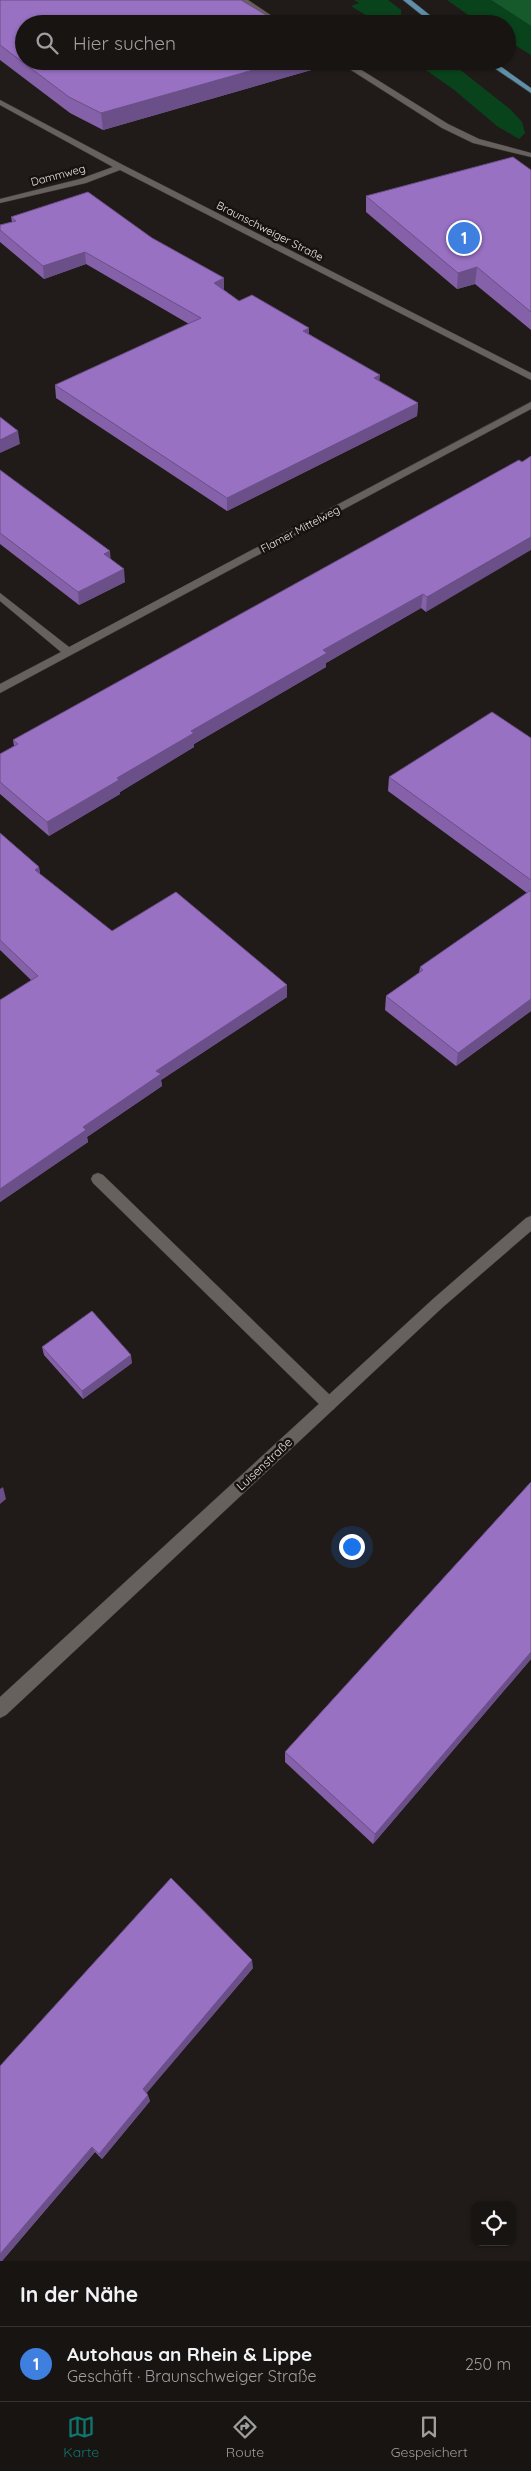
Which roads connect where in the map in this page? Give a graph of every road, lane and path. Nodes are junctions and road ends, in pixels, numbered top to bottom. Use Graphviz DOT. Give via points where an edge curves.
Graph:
graph roads {
  1 [pos="242,0"];
  2 [pos="407,0"];
  3 [pos="266,15"];
  4 [pos="426,15"];
  5 [pos="355,70"];
  6 [pos="501,70"];
  7 [pos="531,91"];
  8 [pos="0,102"];
  9 [pos="531,156"];
  10 [pos="120,167"];
  11 [pos="0,201"];
  12 [pos="531,378"];
  13 [pos="531,405"];
  14 [pos="0,596"];
  15 [pos="68,652"];
  16 [pos="0,689"];
  17 [pos="98,1179"];
  18 [pos="531,1222"];
  19 [pos="329,1404"];
  20 [pos="0,1709"];
  1 -- 3 [label="street"];
  2 -- 4 [label="main road"];
  5 -- 9 [label="street" via="445,126 476,141"];
  6 -- 7 [label="main road"];
  8 -- 10 [label="street, Braunschweiger Straße"];
  10 -- 11 [label="street, Dammweg" via="83,181"];
  10 -- 12 [label="street, Braunschweiger Straße"];
  13 -- 15 [label="street, Flamer Mittelweg"];
  14 -- 15 [label="street"];
  15 -- 16 [label="street, Flamer Mittelweg"];
  17 -- 19 [label="street"];
  18 -- 19 [label="street, Luisenstraße"];
  19 -- 20 [label="street, Luisenstraße"];
}
